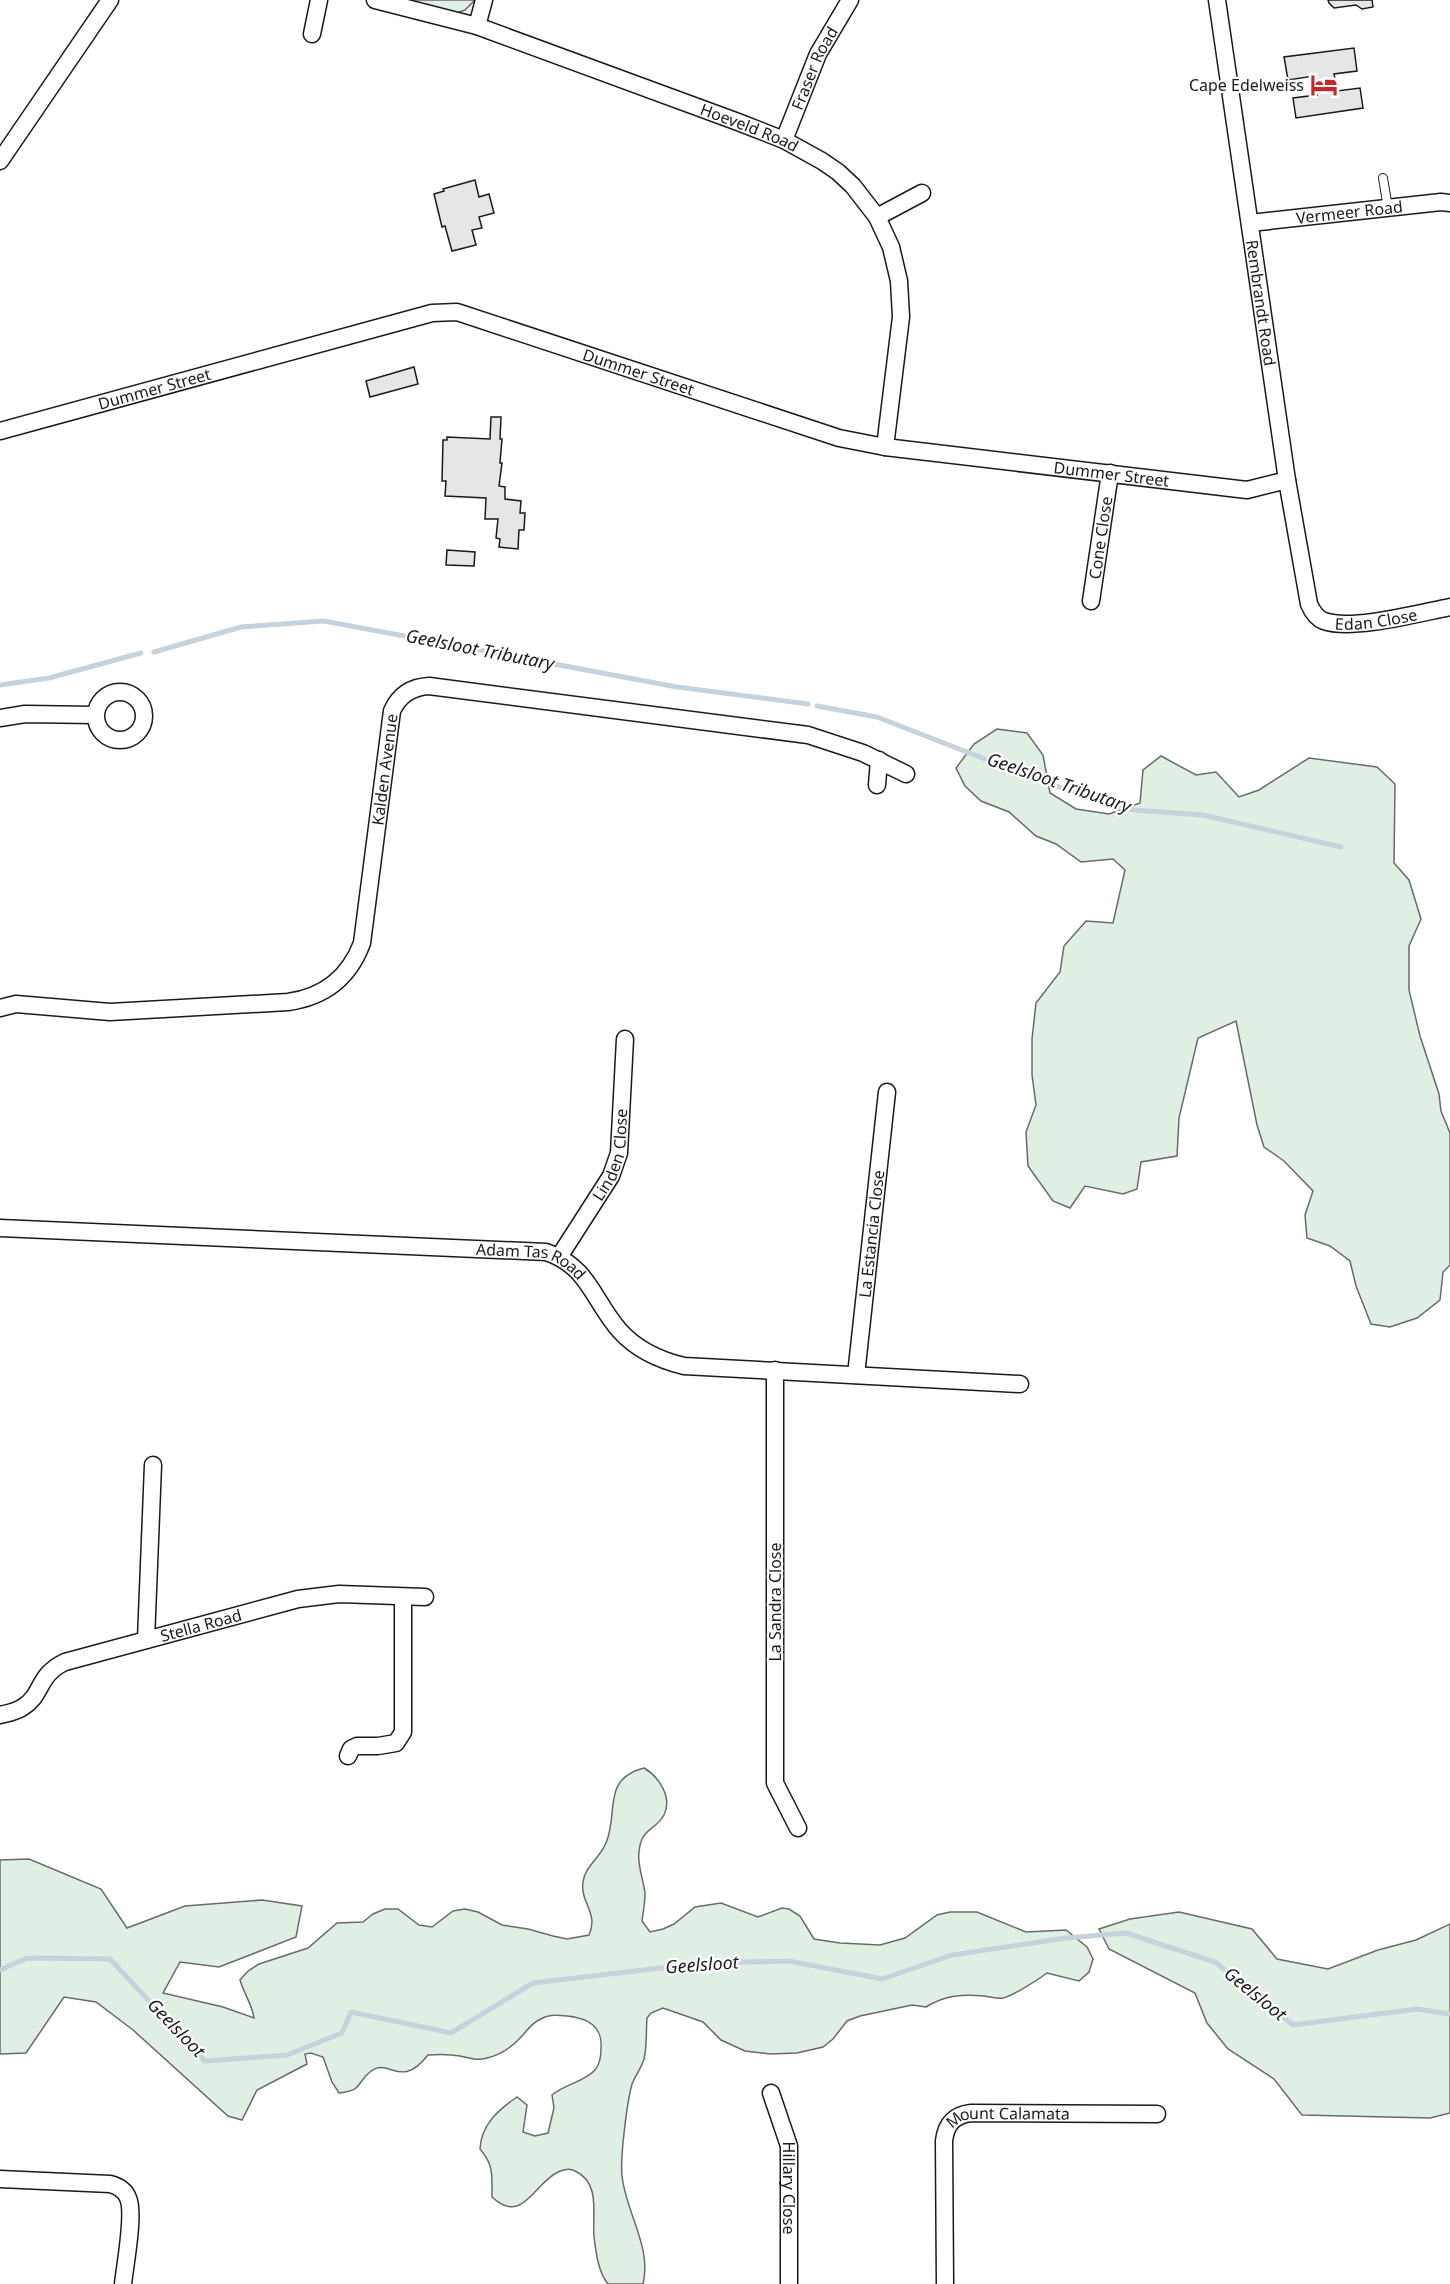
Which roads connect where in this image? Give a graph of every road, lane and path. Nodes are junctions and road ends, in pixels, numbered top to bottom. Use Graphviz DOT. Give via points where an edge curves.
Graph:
graph roads {
  1 [pos="110,0"];
  2 [pos="319,0"];
  3 [pos="375,0"];
  4 [pos="484,0"];
  5 [pos="850,0"];
  6 [pos="1217,0"];
  7 [pos="477,26"];
  8 [pos="312,34"];
  9 [pos="784,140"];
  10 [pos="0,161"];
  11 [pos="1383,178"];
  12 [pos="922,193"];
  13 [pos="1450,203"];
  14 [pos="1388,208"];
  15 [pos="877,217"];
  16 [pos="1250,223"];
  17 [pos="0,431"];
  18 [pos="885,447"];
  19 [pos="1110,473"];
  20 [pos="1287,480"];
  21 [pos="1091,601"];
  22 [pos="1309,604"];
  23 [pos="1450,608"];
  24 [pos="95,715"];
  25 [pos="0,718"];
  26 [pos="879,760"];
  27 [pos="906,774"];
  28 [pos="877,785"];
  29 [pos="0,1008"];
  30 [pos="626,1039"];
  31 [pos="887,1092"];
  32 [pos="0,1228"];
  33 [pos="560,1257"];
  34 [pos="775,1370"];
  35 [pos="856,1375"];
  36 [pos="1020,1384"];
  37 [pos="153,1465"];
  38 [pos="403,1597"];
  39 [pos="425,1598"];
  40 [pos="146,1640"];
  41 [pos="0,1715"];
  42 [pos="348,1756"];
  43 [pos="798,1828"];
  44 [pos="771,2093"];
  45 [pos="1157,2114"];
  46 [pos="0,2179"];
  47 [pos="123,2284"];
  48 [pos="789,2284"];
  49 [pos="945,2284"];
  1 -- 10 [label="street"];
  2 -- 8 [label="street"];
  3 -- 7 [label="street, Hoeveld Road"];
  4 -- 7 [label="street"];
  5 -- 9 [label="street, Fraser Road" via="818,54"];
  6 -- 16 [label="street, Rembrandt Road"];
  7 -- 9 [label="street, Hoeveld Road"];
  9 -- 15 [label="street, Hoeveld Road" via="838,172"];
  11 -- 14 [label="lane"];
  12 -- 15 [label="street"];
  13 -- 14 [label="street, Vermeer Road"];
  14 -- 16 [label="street, Vermeer Road"];
  15 -- 18 [label="street, Hoeveld Road" via="894,255 901,299"];
  16 -- 20 [label="street, Rembrandt Road"];
  17 -- 18 [label="street, Dummer Street" via="432,313 457,312 838,438"];
  18 -- 19 [label="street, Dummer Street"];
  19 -- 20 [label="street, Dummer Street" via="1247,490"];
  19 -- 21 [label="street, Cone Close"];
  20 -- 22 [label="street, Rembrandt Road"];
  22 -- 23 [label="street, Edan Close" via="1318,618 1343,624"];
  24 -- 25 [label="street" via="25,714"];
  26 -- 27 [label="street, Kalden Avenue"];
  26 -- 28 [label="street"];
  26 -- 29 [label="street, Kalden Avenue" via="808,735 420,686 400,698 392,711 362,943 350,968 333,986 311,998 288,1002 110,1012 16,1004"];
  30 -- 33 [label="street, Linden Close" via="621,1140 615,1165"];
  31 -- 35 [label="street, La Estancia Close"];
  32 -- 33 [label="street, Adam Tas Road" via="546,1252"];
  33 -- 34 [label="street, Adam Tas Road" via="582,1275 618,1329 641,1350 684,1366"];
  34 -- 35 [label="street, Adam Tas Road"];
  34 -- 43 [label="street, La Sandra Close" via="775,1783"];
  35 -- 36 [label="street, Adam Tas Road"];
  37 -- 40 [label="street"];
  38 -- 39 [label="street, Stella Road"];
  38 -- 40 [label="street, Stella Road" via="339,1594 298,1599"];
  38 -- 42 [label="street" via="403,1732 396,1743 357,1746"];
  40 -- 41 [label="street, Stella Road" via="57,1666 30,1701"];
  44 -- 48 [label="street, Hillary Close" via="789,2146"];
  45 -- 49 [label="street, Mount Calamata" via="971,2113 952,2120 944,2141"];
  46 -- 47 [label="street" via="110,2184 122,2189 131,2212"];
}
